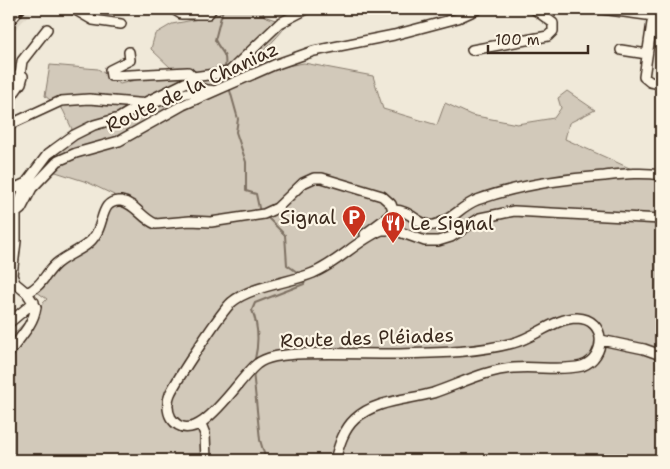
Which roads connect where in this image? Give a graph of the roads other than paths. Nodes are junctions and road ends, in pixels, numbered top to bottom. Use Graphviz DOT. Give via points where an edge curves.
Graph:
graph roads {
  1 [pos="20,9"];
  2 [pos="74,9"];
  3 [pos="173,9"];
  4 [pos="212,9"];
  5 [pos="307,9"];
  6 [pos="478,9"];
  7 [pos="534,9"];
  8 [pos="602,9"];
  9 [pos="657,16"];
  10 [pos="9,21"];
  11 [pos="121,24"];
  12 [pos="47,29"];
  13 [pos="472,50"];
  14 [pos="621,50"];
  15 [pos="129,52"];
  16 [pos="647,54"];
  17 [pos="20,75"];
  18 [pos="193,77"];
  19 [pos="661,84"];
  20 [pos="9,86"];
  21 [pos="219,90"];
  22 [pos="9,100"];
  23 [pos="144,102"];
  24 [pos="9,124"];
  25 [pos="661,175"];
  26 [pos="26,182"];
  27 [pos="9,191"];
  28 [pos="393,210"];
  29 [pos="12,216"];
  30 [pos="661,219"];
  31 [pos="354,248"];
  32 [pos="27,293"];
  33 [pos="34,302"];
  34 [pos="9,323"];
  35 [pos="602,340"];
  36 [pos="9,353"];
  37 [pos="661,355"];
  38 [pos="201,424"];
  39 [pos="205,442"];
  40 [pos="199,460"];
  41 [pos="206,460"];
  42 [pos="335,460"];
  1 -- 10 [label="street"];
  2 -- 11 [label="street" via="93,20"];
  3 -- 4 [label="street" via="178,14 208,14"];
  5 -- 18 [label="street" via="280,23 226,73"];
  6 -- 21 [label="street, Route de la Chaniaz" via="458,18 394,35 314,51"];
  7 -- 13 [label="street" via="553,23 553,31 548,36"];
  8 -- 9 [label="street"];
  9 -- 16 [label="street"];
  12 -- 17 [label="street" via="22,61"];
  14 -- 16 [label="street"];
  15 -- 18 [label="street" via="130,60 110,70 111,76 188,72"];
  16 -- 19 [label="street" via="644,77"];
  17 -- 20 [label="street"];
  17 -- 22 [label="street" via="23,79"];
  18 -- 23 [label="street"];
  21 -- 23 [label="street" via="202,89 150,104"];
  21 -- 29 [label="street, Route de la Chaniaz" via="183,105 119,141 58,161 32,188 21,209"];
  23 -- 24 [label="street" via="61,101"];
  23 -- 26 [label="street" via="120,118 74,135 48,154"];
  25 -- 28 [label="street" via="582,176 517,188 472,202 432,226 423,224 408,212"];
  26 -- 27 [label="street"];
  26 -- 29 [label="street"];
  28 -- 31 [label="street" via="355,243"];
  28 -- 32 [label="street" via="382,196 322,178 309,179 278,208 237,220 156,224 126,203 113,202 106,206 98,232 90,243 57,264 42,283"];
  29 -- 32 [label="street" via="16,241 12,275"];
  30 -- 31 [label="street" via="500,212 480,218 451,237 438,241 424,241 388,229 377,232"];
  31 -- 38 [label="street" via="315,273 231,302 168,401 169,414 176,423 188,427"];
  32 -- 33 [label="street"];
  33 -- 34 [label="street"];
  33 -- 36 [label="street" via="36,307 31,322"];
  35 -- 37 [label="street"];
  35 -- 38 [label="street, Route des Pléiades" via="594,326 576,318 553,325 527,339 485,348 428,353 277,357 256,364"];
  35 -- 42 [label="street" via="597,356 582,366 504,369 433,393 371,409 355,419 346,430"];
  38 -- 39 [label="street"];
  39 -- 40 [label="street"];
  39 -- 41 [label="street"];
}
